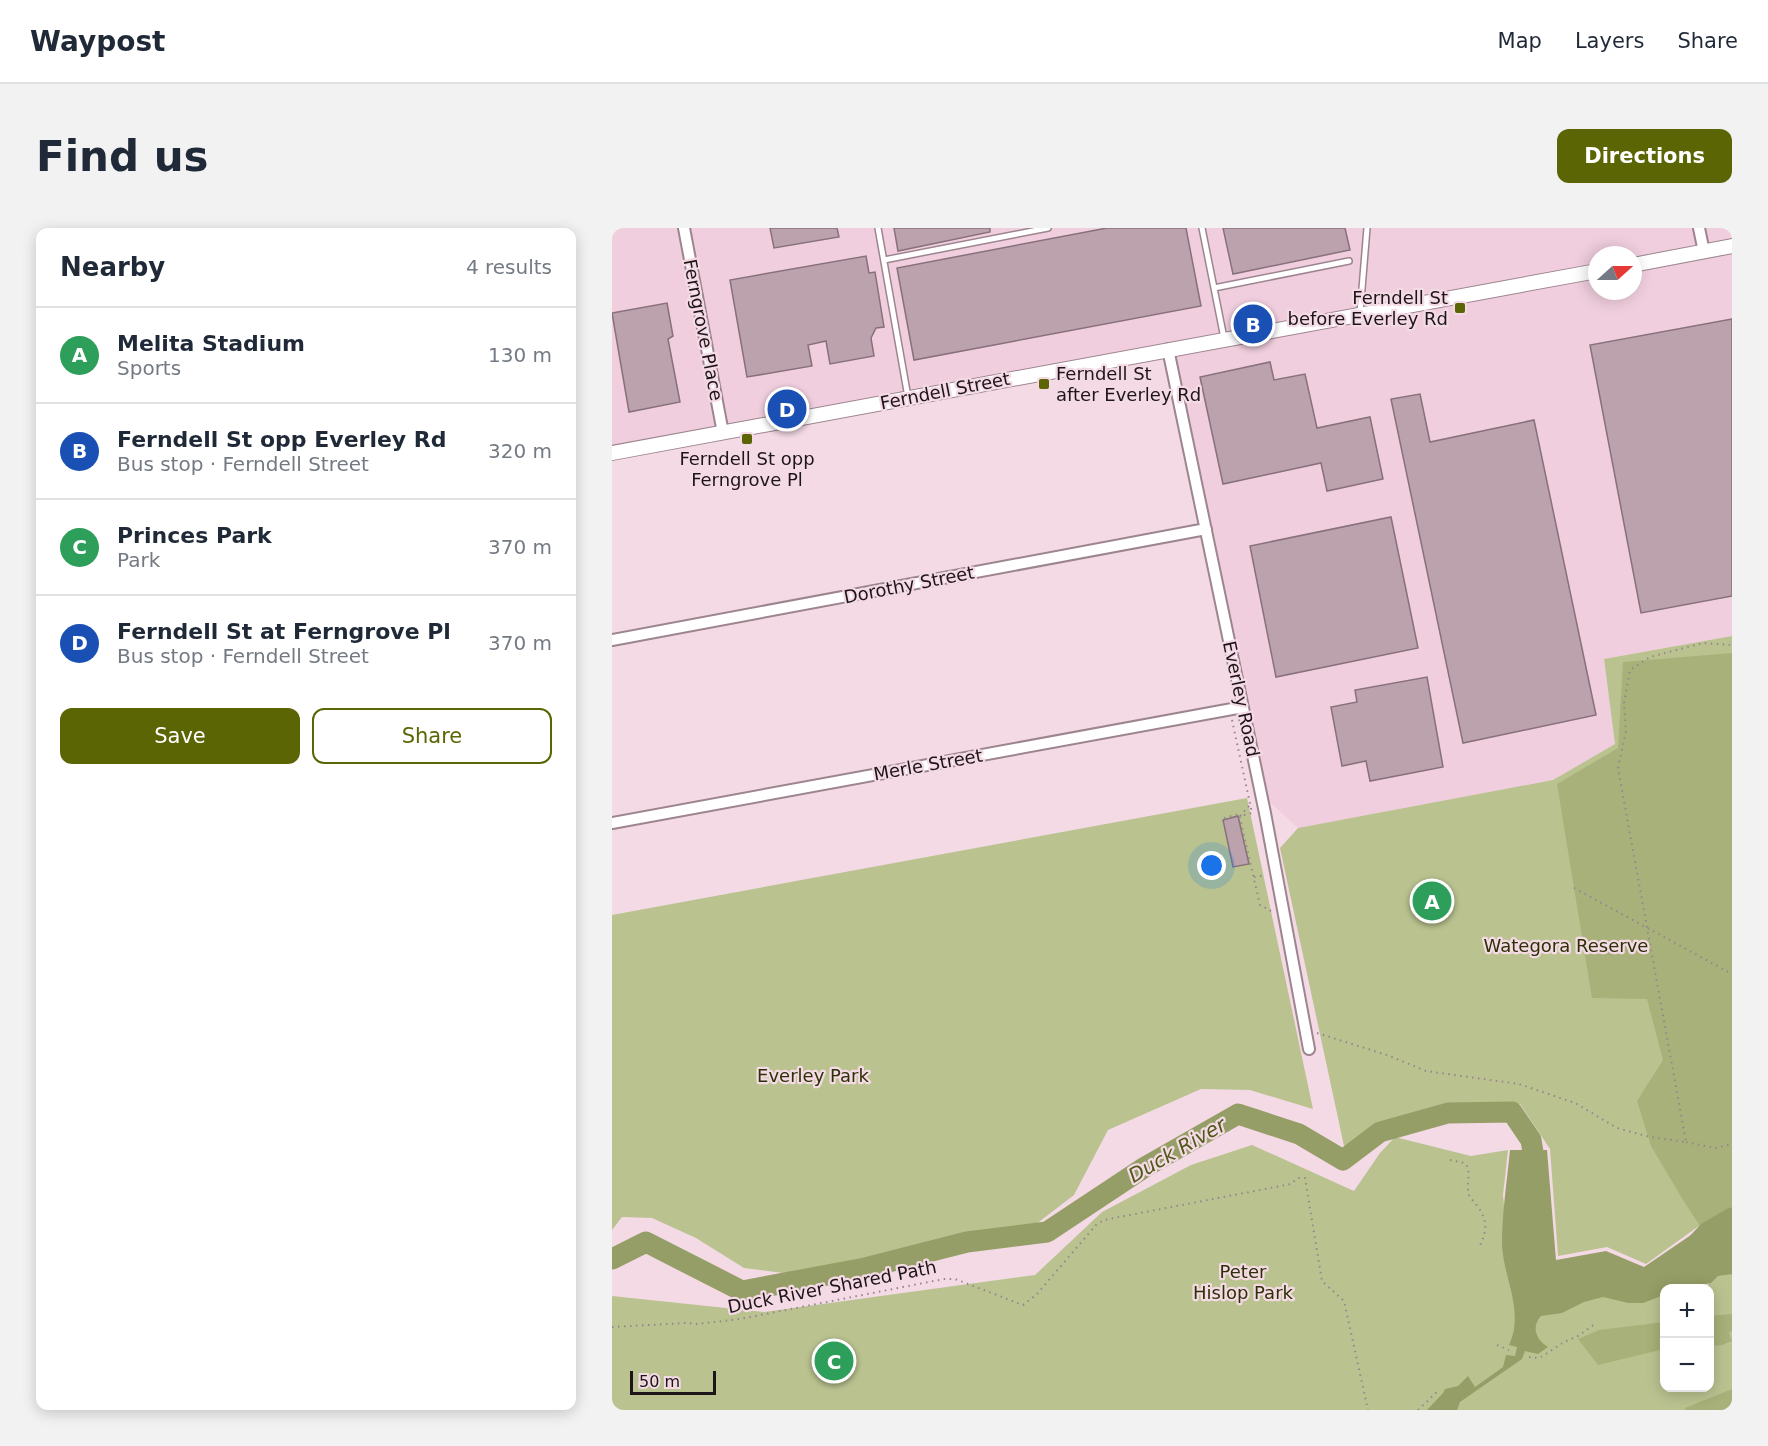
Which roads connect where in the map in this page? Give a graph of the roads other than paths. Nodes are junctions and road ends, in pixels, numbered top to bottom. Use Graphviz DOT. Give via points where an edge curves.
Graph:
graph roads {
  1 [pos="684,228"];
  2 [pos="878,228"];
  3 [pos="1048,228"];
  4 [pos="1202,228"];
  5 [pos="1367,228"];
  6 [pos="1700,228"];
  7 [pos="1732,246"];
  8 [pos="1704,252"];
  9 [pos="884,260"];
  10 [pos="1349,261"];
  11 [pos="1642,263"];
  12 [pos="1588,273"];
  13 [pos="1214,288"];
  14 [pos="1360,315"];
  15 [pos="1225,339"];
  16 [pos="1168,349"];
  17 [pos="908,398"];
  18 [pos="723,433"];
  19 [pos="612,453"];
  20 [pos="1206,529"];
  21 [pos="612,640"];
  22 [pos="1243,707"];
  23 [pos="612,823"];
  24 [pos="1309,1049"];
  1 -- 18 [label="street, Ferngrove Place"];
  2 -- 9 [label="lane"];
  3 -- 9 [label="lane"];
  4 -- 13 [label="lane"];
  5 -- 14 [label="lane"];
  6 -- 8 [label="street"];
  7 -- 8 [label="main road"];
  8 -- 11 [label="main road"];
  9 -- 17 [label="lane"];
  10 -- 13 [label="lane"];
  12 -- 14 [label="main road, Ferndell Street"];
  13 -- 15 [label="lane"];
  14 -- 15 [label="main road, Ferndell Street"];
  15 -- 16 [label="main road, Ferndell Street"];
  16 -- 17 [label="main road, Ferndell Street"];
  16 -- 20 [label="street, Everley Road"];
  17 -- 18 [label="main road, Ferndell Street"];
  18 -- 19 [label="main road, Ferndell Street"];
  20 -- 21 [label="street, Dorothy Street"];
  20 -- 22 [label="street, Everley Road"];
  22 -- 23 [label="street, Merle Street"];
  22 -- 24 [label="street, Everley Road"];
}
